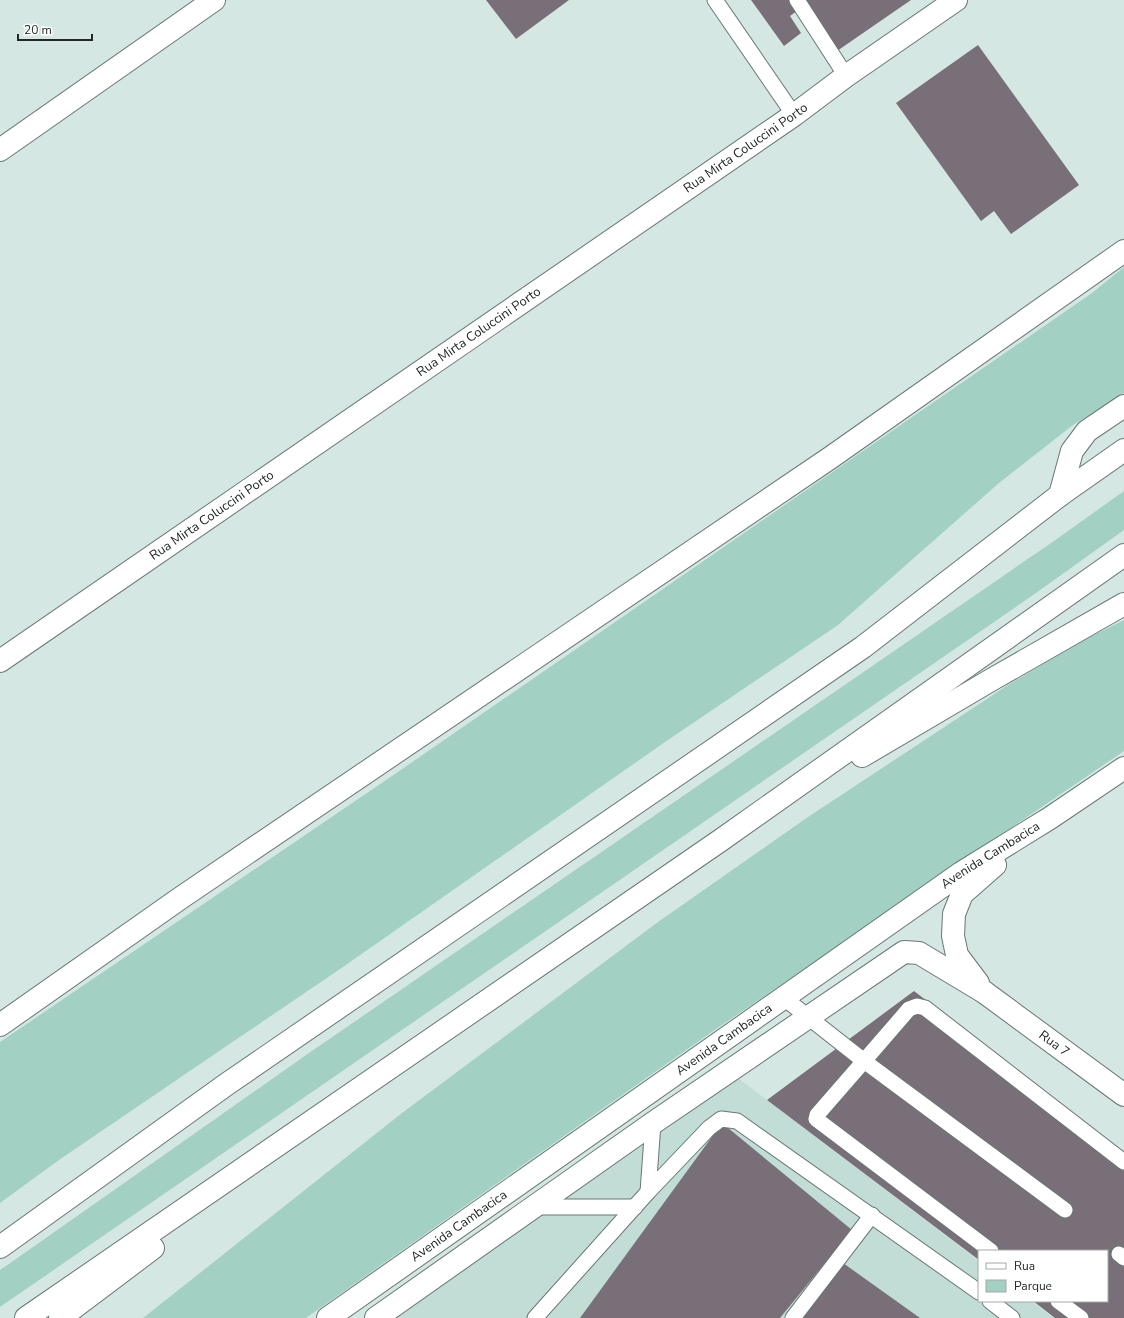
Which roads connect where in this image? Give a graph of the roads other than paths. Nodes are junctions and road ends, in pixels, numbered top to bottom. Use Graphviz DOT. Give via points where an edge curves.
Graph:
graph roads {
  1 [pos="214,0"];
  2 [pos="714,0"];
  3 [pos="797,0"];
  4 [pos="956,0"];
  5 [pos="846,76"];
  6 [pos="794,115"];
  7 [pos="0,150"];
  8 [pos="1124,251"];
  9 [pos="1124,406"];
  10 [pos="1124,450"];
  11 [pos="1060,495"];
  12 [pos="1124,555"];
  13 [pos="1124,604"];
  14 [pos="0,661"];
  15 [pos="1124,768"];
  16 [pos="1050,818"];
  17 [pos="722,840"];
  18 [pos="984,992"];
  19 [pos="784,998"];
  20 [pos="809,1017"];
  21 [pos="0,1025"];
  22 [pos="414,1051"];
  23 [pos="864,1061"];
  24 [pos="1124,1095"];
  25 [pos="653,1123"];
  26 [pos="1124,1162"];
  27 [pos="648,1192"];
  28 [pos="535,1207"];
  29 [pos="635,1207"];
  30 [pos="1065,1210"];
  31 [pos="872,1216"];
  32 [pos="0,1247"];
  33 [pos="990,1250"];
  34 [pos="978,1291"];
  35 [pos="991,1302"];
  36 [pos="1059,1302"];
  37 [pos="26,1318"];
  38 [pos="60,1318"];
  39 [pos="328,1318"];
  40 [pos="376,1318"];
  41 [pos="535,1318"];
  42 [pos="793,1318"];
  43 [pos="1012,1318"];
  44 [pos="1080,1318"];
  1 -- 7 [label="main road"];
  2 -- 6 [label="lane"];
  3 -- 5 [label="lane"];
  4 -- 5 [label="main road, Rua Mirta Coluccini Porto"];
  5 -- 6 [label="main road, Rua Mirta Coluccini Porto"];
  6 -- 14 [label="main road, Rua Mirta Coluccini Porto"];
  8 -- 21 [label="main road" via="830,458 182,897"];
  9 -- 11 [label="main road" via="1087,431 1072,451"];
  10 -- 11 [label="main road"];
  11 -- 32 [label="main road" via="863,647 227,1084"];
  12 -- 17 [label="main road"];
  13 -- 17 [label="main road"];
  15 -- 16 [label="main road, Avenida Cambacica"];
  16 -- 18 [label="main road" via="962,894 954,914 953,936 957,955"];
  16 -- 19 [label="main road, Avenida Cambacica" via="961,873"];
  17 -- 22 [label="main road"];
  18 -- 20 [label="main road" via="918,953 904,952"];
  18 -- 24 [label="main road, Rua 7"];
  19 -- 20 [label="lane"];
  19 -- 39 [label="main road, Avenida Cambacica"];
  20 -- 23 [label="lane"];
  20 -- 25 [label="main road"];
  22 -- 37 [label="main road"];
  22 -- 38 [label="main road"];
  23 -- 26 [label="lane" via="909,1009 917,1006 925,1008"];
  23 -- 30 [label="lane"];
  23 -- 33 [label="lane" via="816,1119"];
  25 -- 27 [label="lane"];
  25 -- 28 [label="main road"];
  27 -- 29 [label="lane"];
  27 -- 31 [label="lane" via="709,1128 721,1119 738,1121"];
  28 -- 29 [label="lane"];
  28 -- 40 [label="main road"];
  29 -- 41 [label="lane"];
  31 -- 34 [label="lane"];
  31 -- 42 [label="lane"];
  35 -- 43 [label="lane"];
  36 -- 44 [label="lane"];
}
